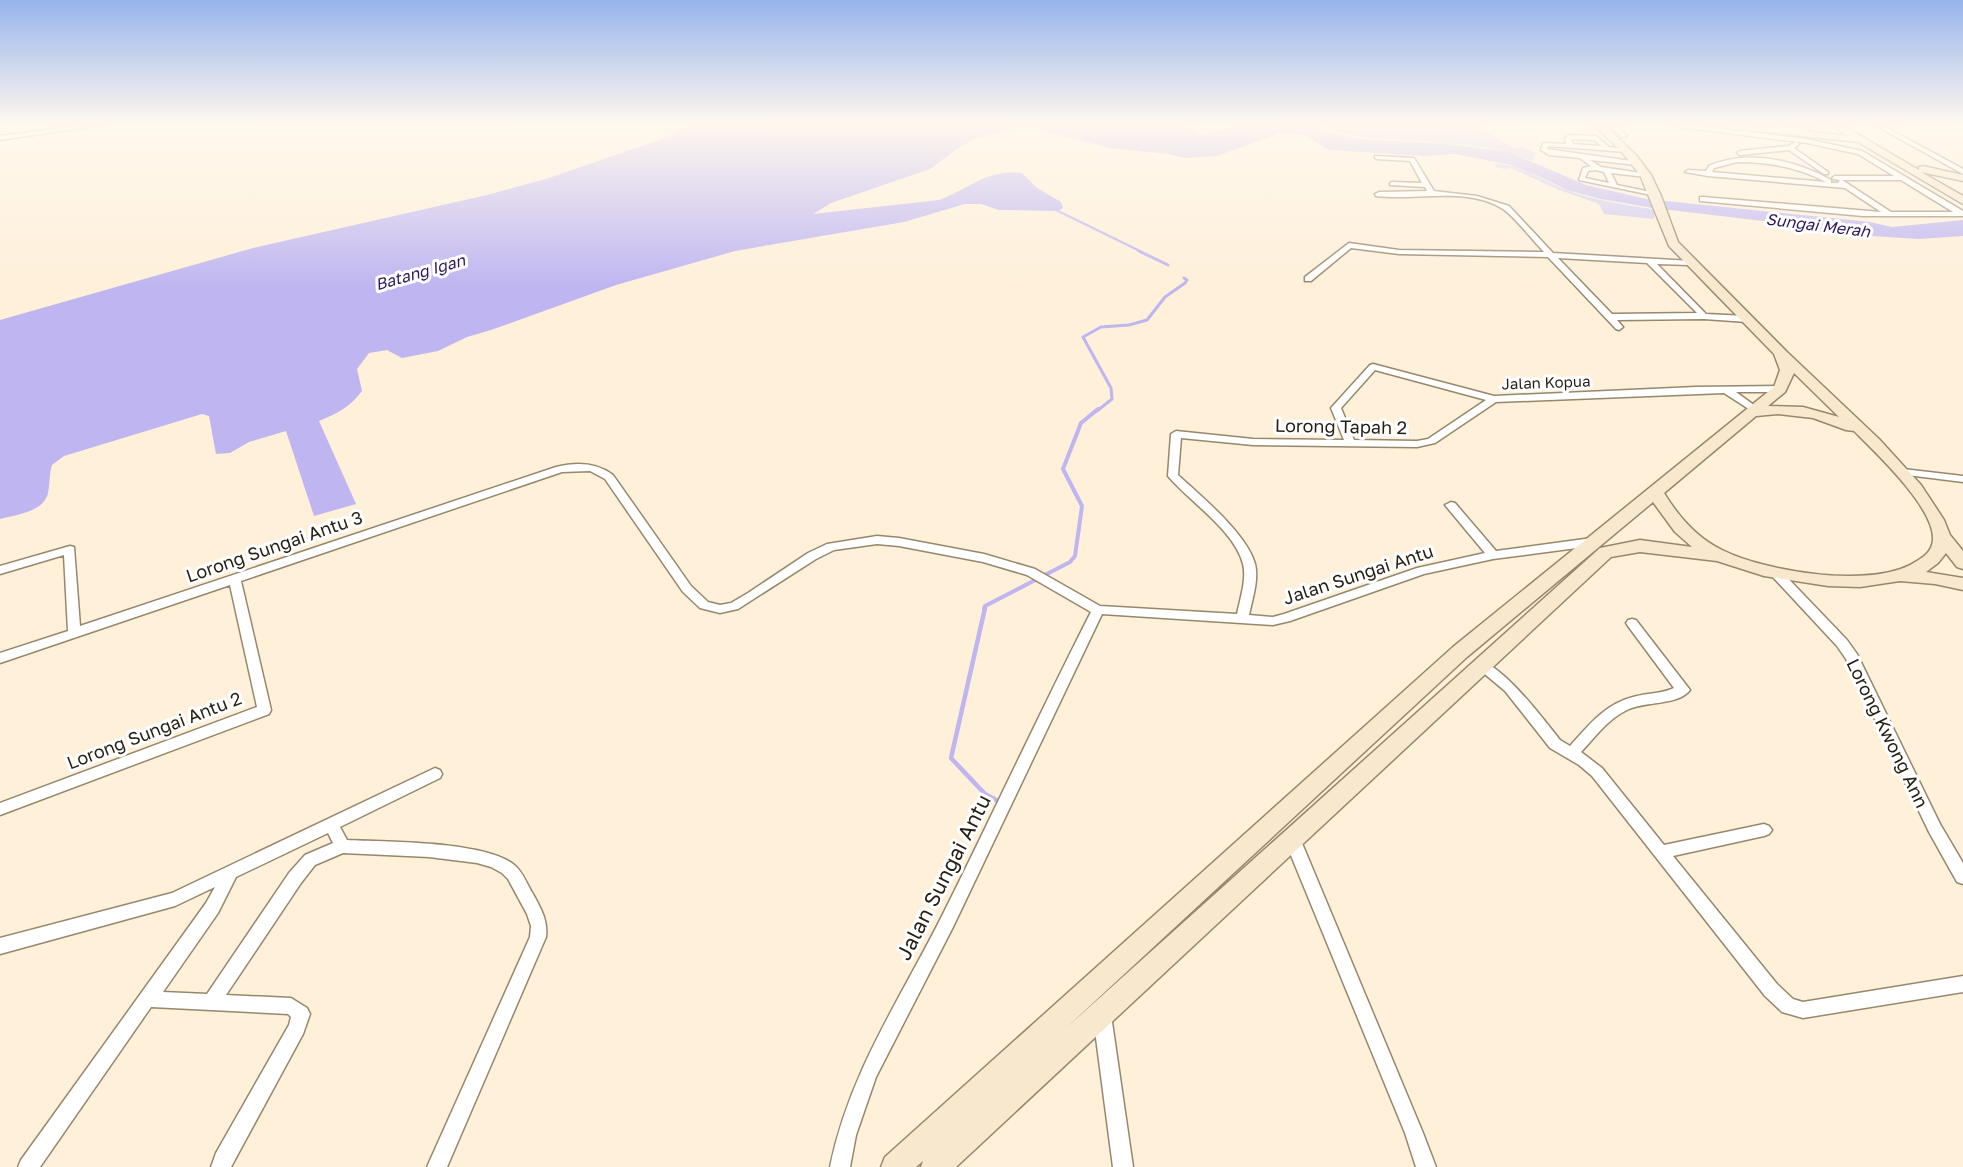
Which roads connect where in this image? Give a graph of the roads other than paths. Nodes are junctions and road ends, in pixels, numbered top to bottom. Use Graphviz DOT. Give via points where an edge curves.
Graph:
graph roads {
  1 [pos="1425,179"];
  2 [pos="1583,179"];
  3 [pos="1609,179"];
  4 [pos="1648,179"];
  5 [pos="1794,179"];
  6 [pos="1828,179"];
  7 [pos="1831,179"];
  8 [pos="1879,179"];
  9 [pos="1907,179"];
  10 [pos="1933,179"];
  11 [pos="1937,179"];
  12 [pos="1963,180"];
  13 [pos="1834,182"];
  14 [pos="1392,184"];
  15 [pos="1428,185"];
  16 [pos="1611,186"];
  17 [pos="1963,192"];
  18 [pos="1379,194"];
  19 [pos="1433,195"];
  20 [pos="1657,197"];
  21 [pos="1703,199"];
  22 [pos="1963,201"];
  23 [pos="1890,215"];
  24 [pos="1551,255"];
  25 [pos="1649,260"];
  26 [pos="1689,263"];
  27 [pos="1308,279"];
  28 [pos="1704,316"];
  29 [pos="1609,317"];
  30 [pos="1747,319"];
  31 [pos="1619,327"];
  32 [pos="1780,352"];
  33 [pos="1724,389"];
  34 [pos="1780,389"];
  35 [pos="1494,399"];
  36 [pos="1753,411"];
  37 [pos="1867,435"];
  38 [pos="1350,443"];
  39 [pos="560,469"];
  40 [pos="1903,472"];
  41 [pos="1963,479"];
  42 [pos="1654,491"];
  43 [pos="1451,505"];
  44 [pos="1942,537"];
  45 [pos="1592,542"];
  46 [pos="1493,555"];
  47 [pos="1719,556"];
  48 [pos="1963,562"];
  49 [pos="0,570"];
  50 [pos="1775,572"];
  51 [pos="1904,577"];
  52 [pos="235,579"];
  53 [pos="1963,584"];
  54 [pos="1098,610"];
  55 [pos="1242,619"];
  56 [pos="1632,623"];
  57 [pos="74,633"];
  58 [pos="0,658"];
  59 [pos="1481,665"];
  60 [pos="1571,754"];
  61 [pos="435,774"];
  62 [pos="0,809"];
  63 [pos="332,826"];
  64 [pos="1764,830"];
  65 [pos="1292,836"];
  66 [pos="342,846"];
  67 [pos="1662,852"];
  68 [pos="230,874"];
  69 [pos="1963,877"];
  70 [pos="0,946"];
  71 [pos="1963,984"];
  72 [pos="147,999"];
  73 [pos="211,1002"];
  74 [pos="1102,1015"];
  75 [pos="1064,1031"];
  76 [pos="1017,1073"];
  77 [pos="28,1167"];
  78 [pos="221,1167"];
  79 [pos="437,1167"];
  80 [pos="840,1167"];
  81 [pos="895,1167"];
  82 [pos="935,1167"];
  83 [pos="1123,1167"];
  84 [pos="1426,1167"];
  1 -- 15 [label="street"];
  2 -- 16 [label="street"];
  3 -- 16 [label="street"];
  4 -- 20 [label="main road"];
  5 -- 13 [label="street"];
  6 -- 13 [label="street"];
  7 -- 13 [label="street"];
  8 -- 13 [label="street"];
  9 -- 23 [label="street" via="1962,214"];
  10 -- 22 [label="main road"];
  11 -- 17 [label="main road"];
  12 -- 17 [label="main road" via="1957,187"];
  13 -- 23 [label="street"];
  14 -- 15 [label="street"];
  15 -- 19 [label="street"];
  16 -- 20 [label="street"];
  18 -- 19 [label="street"];
  19 -- 24 [label="street" via="1478,197 1506,208"];
  20 -- 26 [label="main road" via="1668,237"];
  21 -- 23 [label="street"];
  24 -- 25 [label="street"];
  24 -- 27 [label="street" via="1399,252 1349,245"];
  24 -- 29 [label="street"];
  25 -- 26 [label="street"];
  25 -- 28 [label="street"];
  26 -- 30 [label="main road"];
  28 -- 29 [label="street"];
  28 -- 30 [label="street"];
  29 -- 31 [label="street"];
  30 -- 32 [label="main road"];
  32 -- 34 [label="main road" via="1788,375"];
  32 -- 37 [label="main road"];
  33 -- 34 [label="street, Jalan Kopua"];
  33 -- 35 [label="street, Jalan Kopua"];
  33 -- 36 [label="street" via="1746,401"];
  34 -- 36 [label="main road"];
  35 -- 38 [label="street, Lorong Tapah 2" via="1431,441"];
  35 -- 38 [label="street, Jalan Kopua" via="1373,367 1336,408"];
  36 -- 37 [label="main road" via="1821,414"];
  36 -- 42 [label="main road"];
  37 -- 40 [label="main road"];
  38 -- 55 [label="street, Lorong Tapah 2" via="1253,442 1176,434 1173,476 1245,551 1250,566"];
  39 -- 52 [label="street, Lorong Sungai Antu 3"];
  39 -- 54 [label="street, Jalan Sungai Antu" via="582,466 600,469 609,477 687,589 704,605 720,609 734,606 831,547 877,540 984,558 1031,572"];
  40 -- 41 [label="street"];
  40 -- 44 [label="main road" via="1934,516"];
  42 -- 45 [label="main road"];
  42 -- 47 [label="main road" via="1677,525"];
  43 -- 46 [label="street"];
  44 -- 48 [label="main road"];
  44 -- 51 [label="main road" via="1938,553"];
  45 -- 46 [label="street, Jalan Sungai Antu"];
  45 -- 75 [label="main road" via="1460,652"];
  46 -- 55 [label="street, Jalan Sungai Antu" via="1404,576 1286,618"];
  47 -- 50 [label="main road"];
  47 -- 59 [label="main road" via="1640,546 1606,552"];
  49 -- 57 [label="street" via="70,550"];
  50 -- 51 [label="main road" via="1816,580"];
  50 -- 69 [label="street, Lorong Kwong Ann" via="1852,657 1934,828"];
  51 -- 53 [label="main road"];
  52 -- 57 [label="street, Lorong Sungai Antu 3"];
  52 -- 62 [label="street, Lorong Sungai Antu 2" via="264,710"];
  54 -- 55 [label="street, Jalan Sungai Antu"];
  54 -- 80 [label="street, Jalan Sungai Antu" via="1002,811 878,1055 847,1130"];
  56 -- 60 [label="street" via="1683,690 1629,703 1604,718"];
  57 -- 58 [label="street, Lorong Sungai Antu 3"];
  59 -- 60 [label="street" via="1510,688 1555,744"];
  59 -- 65 [label="main road"];
  60 -- 67 [label="street" via="1592,766"];
  61 -- 63 [label="street"];
  63 -- 66 [label="street"];
  63 -- 68 [label="street"];
  64 -- 67 [label="street"];
  65 -- 74 [label="main road"];
  65 -- 84 [label="street"];
  66 -- 73 [label="street" via="310,860"];
  66 -- 79 [label="street" via="473,855 495,861 507,868 541,922 538,937"];
  67 -- 71 [label="street" via="1771,990 1788,1006 1803,1010"];
  68 -- 70 [label="street" via="175,899"];
  68 -- 72 [label="street" via="212,908"];
  72 -- 73 [label="street"];
  72 -- 77 [label="street"];
  73 -- 78 [label="street" via="291,1006 301,1014"];
  74 -- 75 [label="main road"];
  74 -- 83 [label="street"];
  75 -- 76 [label="main road"];
  76 -- 81 [label="main road"];
  76 -- 82 [label="main road"];
}
